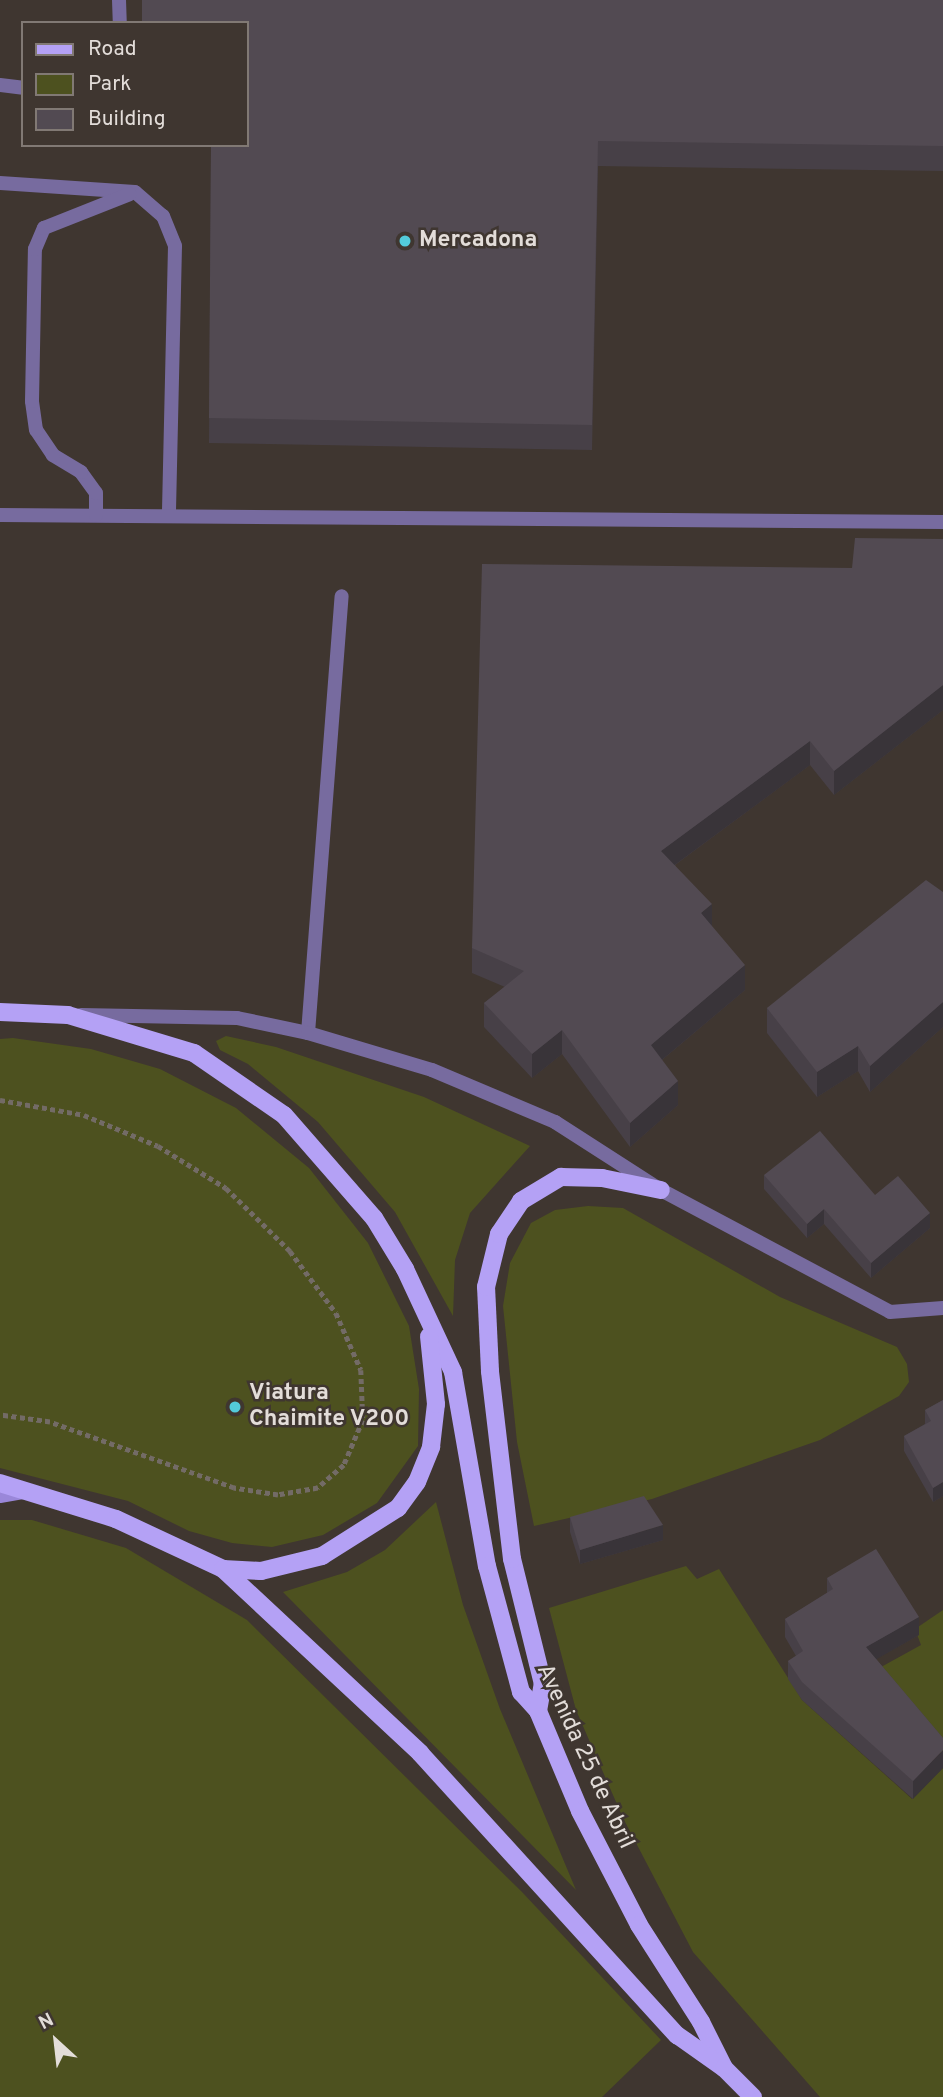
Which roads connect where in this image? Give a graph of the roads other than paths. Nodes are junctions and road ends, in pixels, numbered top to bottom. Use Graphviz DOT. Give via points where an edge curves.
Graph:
graph roads {
  1 [pos="119,0"];
  2 [pos="120,21"];
  3 [pos="0,85"];
  4 [pos="21,88"];
  5 [pos="0,183"];
  6 [pos="135,192"];
  7 [pos="169,514"];
  8 [pos="0,515"];
  9 [pos="96,515"];
  10 [pos="943,522"];
  11 [pos="342,596"];
  12 [pos="0,1012"];
  13 [pos="68,1015"];
  14 [pos="309,1033"];
  15 [pos="661,1190"];
  16 [pos="943,1308"];
  17 [pos="428,1322"];
  18 [pos="0,1483"];
  19 [pos="23,1492"];
  20 [pos="0,1496"];
  21 [pos="223,1569"];
  22 [pos="538,1710"];
  23 [pos="724,2068"];
  24 [pos="753,2097"];
  1 -- 2 [label="street"];
  3 -- 4 [label="street"];
  5 -- 6 [label="street"];
  6 -- 7 [label="street" via="163,216 175,246"];
  6 -- 9 [label="street" via="44,228 35,249 32,401 36,430 53,455 81,472 96,493"];
  7 -- 9 [label="street"];
  7 -- 10 [label="street"];
  8 -- 9 [label="street"];
  11 -- 14 [label="street"];
  12 -- 13 [label="main road, Avenida 25 de Abril"];
  13 -- 14 [label="street" via="237,1018"];
  13 -- 17 [label="main road, Avenida 25 de Abril" via="194,1053 284,1115 374,1219 405,1269"];
  14 -- 15 [label="street" via="432,1070 555,1122"];
  15 -- 16 [label="street" via="890,1312"];
  15 -- 22 [label="main road" via="602,1178 561,1177 521,1200 495,1247 486,1287 491,1382 512,1559 543,1684"];
  17 -- 21 [label="main road, Avenida 25 de Abril" via="436,1404 431,1447 398,1508 322,1556 261,1571"];
  17 -- 22 [label="main road, Avenida 25 de Abril" via="453,1372 487,1566 521,1692"];
  18 -- 19 [label="main road, Avenida 25 de Abril"];
  19 -- 20 [label="main road"];
  19 -- 21 [label="main road, Avenida 25 de Abril" via="116,1519"];
  21 -- 23 [label="main road, Avenida 25 de Abril" via="420,1753 677,2035"];
  22 -- 23 [label="main road, Avenida 25 de Abril" via="580,1811 639,1925 701,2022"];
  23 -- 24 [label="main road, Avenida 25 de Abril"];
}
